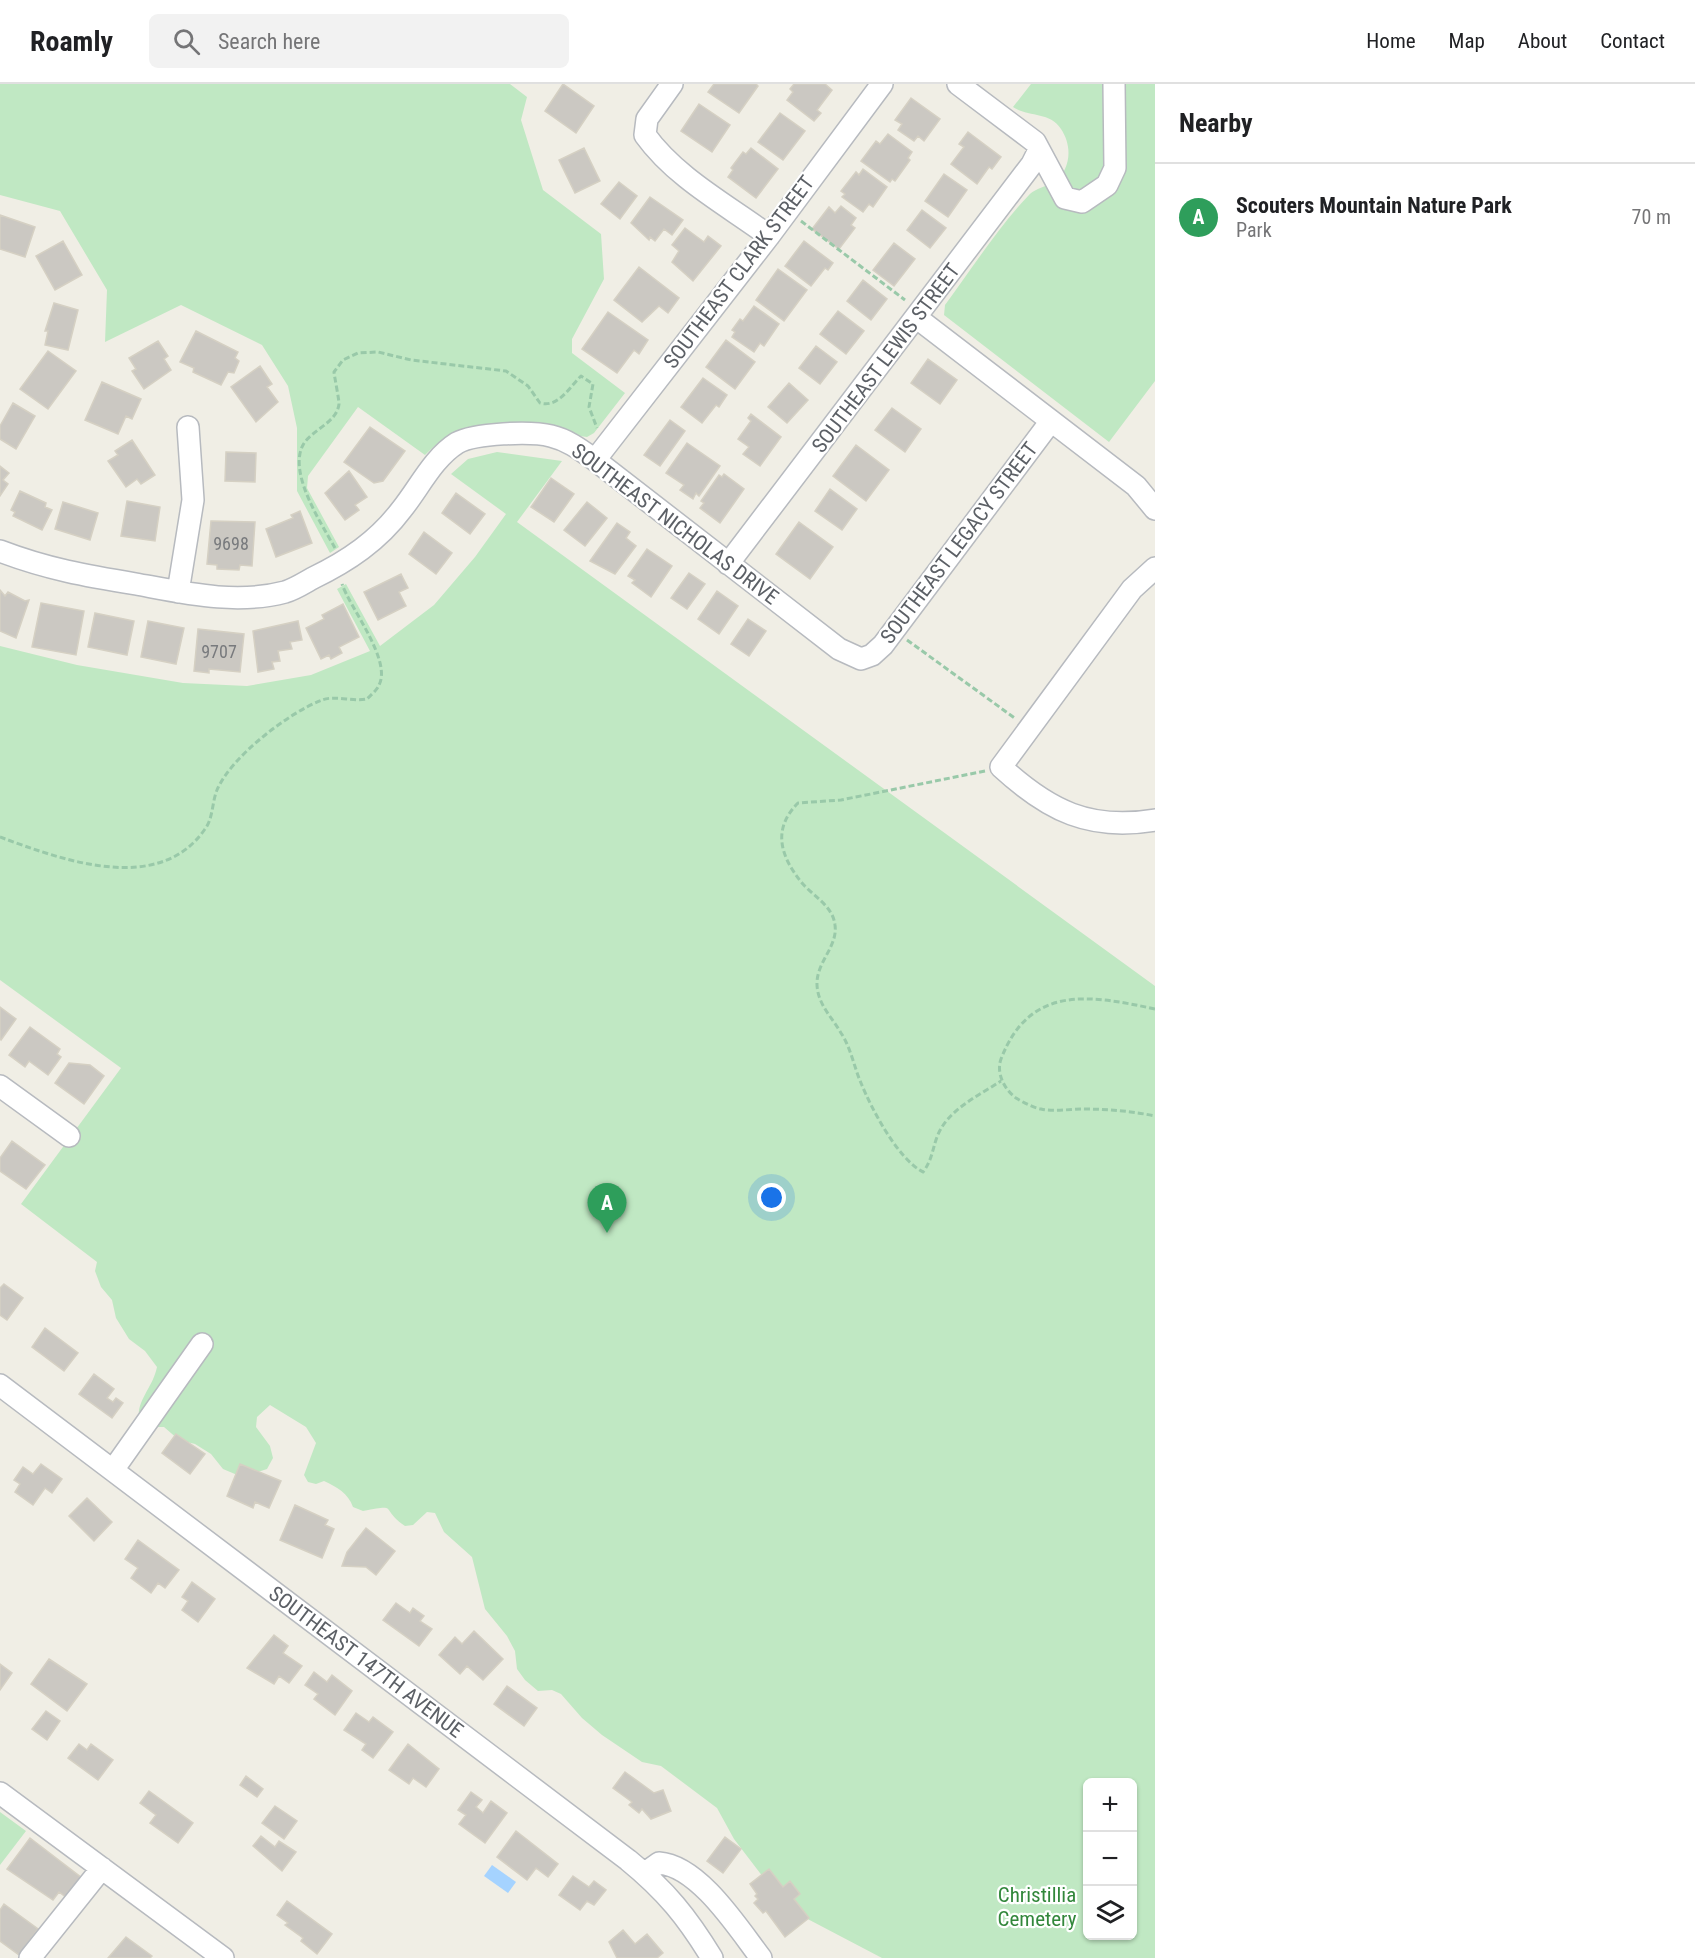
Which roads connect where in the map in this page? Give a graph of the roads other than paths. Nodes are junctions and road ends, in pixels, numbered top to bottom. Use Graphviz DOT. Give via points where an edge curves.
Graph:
graph roads {
  1 [pos="672,84"];
  2 [pos="882,84"];
  3 [pos="958,84"];
  4 [pos="1114,84"];
  5 [pos="1039,150"];
  6 [pos="769,236"];
  7 [pos="919,315"];
  8 [pos="1051,421"];
  9 [pos="188,427"];
  10 [pos="595,459"];
  11 [pos="1155,509"];
  12 [pos="0,551"];
  13 [pos="728,564"];
  14 [pos="1155,568"];
  15 [pos="178,592"];
  16 [pos="861,659"];
  17 [pos="1155,820"];
  18 [pos="0,1086"];
  19 [pos="69,1136"];
  20 [pos="202,1344"];
  21 [pos="0,1385"];
  22 [pos="113,1470"];
  23 [pos="0,1793"];
  24 [pos="102,1868"];
  25 [pos="645,1873"];
  26 [pos="30,1958"];
  27 [pos="223,1958"];
  28 [pos="712,1958"];
  29 [pos="761,1958"];
  1 -- 6 [label="street" via="647,119 645,135 657,152 687,177"];
  2 -- 6 [label="street, SOUTHEAST CLARK STREET"];
  3 -- 5 [label="street" via="1035,142"];
  4 -- 5 [label="street" via="1115,168 1107,185 1082,202 1070,201"];
  5 -- 7 [label="street, SOUTHEAST LEWIS STREET"];
  6 -- 10 [label="street, SOUTHEAST CLARK STREET"];
  7 -- 8 [label="street"];
  7 -- 13 [label="street, SOUTHEAST LEWIS STREET"];
  8 -- 11 [label="street" via="1137,486"];
  8 -- 16 [label="street, SOUTHEAST LEGACY STREET" via="894,630 872,655"];
  9 -- 15 [label="street" via="193,500"];
  10 -- 13 [label="street, SOUTHEAST NICHOLAS DRIVE"];
  10 -- 15 [label="street, SOUTHEAST NICHOLAS DRIVE" via="550,436 471,437 439,459 401,511 340,576 254,598"];
  12 -- 15 [label="street, SOUTHEAST NICHOLAS DRIVE" via="45,568"];
  13 -- 16 [label="street, SOUTHEAST NICHOLAS DRIVE" via="838,649"];
  14 -- 17 [label="street" via="1132,589 1001,767 1074,817 1102,824"];
  18 -- 19 [label="street"];
  20 -- 22 [label="street"];
  21 -- 22 [label="street, SOUTHEAST 147TH AVENUE"];
  22 -- 25 [label="street, SOUTHEAST 147TH AVENUE"];
  23 -- 24 [label="street"];
  24 -- 26 [label="street"];
  24 -- 27 [label="street"];
  25 -- 28 [label="street, SOUTHEAST 147TH AVENUE" via="692,1925"];
  25 -- 29 [label="street" via="659,1863 681,1870 717,1901"];
}
